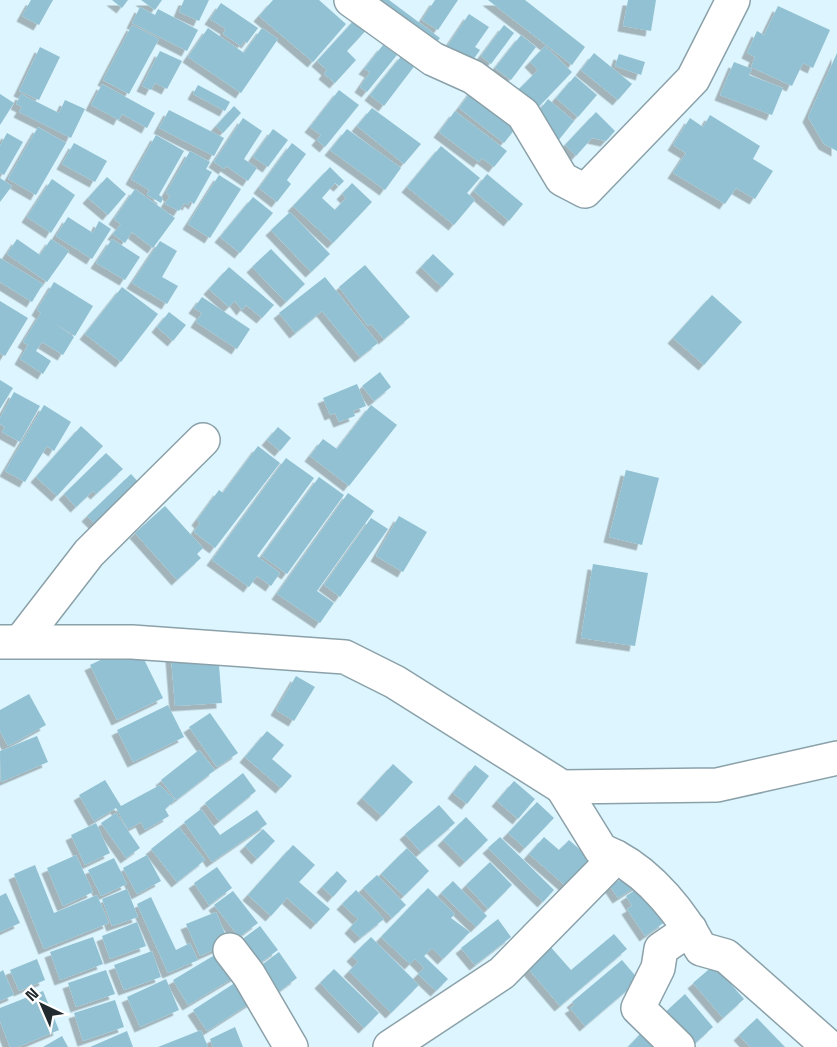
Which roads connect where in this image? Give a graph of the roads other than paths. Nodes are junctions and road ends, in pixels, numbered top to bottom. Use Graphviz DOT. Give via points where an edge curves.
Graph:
graph roads {
  1 [pos="351,0"];
  2 [pos="734,0"];
  3 [pos="203,440"];
  4 [pos="10,642"];
  5 [pos="837,758"];
  6 [pos="562,787"];
  7 [pos="616,857"];
  8 [pos="690,929"];
  9 [pos="230,950"];
  10 [pos="291,1047"];
  11 [pos="390,1047"];
  12 [pos="678,1047"];
  13 [pos="829,1047"];
  1 -- 2 [label="street" via="433,59 473,77 523,114 562,179 585,191 693,79"];
  3 -- 4 [label="street" via="88,553"];
  4 -- 6 [label="street" via="132,642 345,657 395,682"];
  5 -- 6 [label="street" via="717,785"];
  6 -- 7 [label="street" via="601,850"];
  7 -- 8 [label="street" via="634,866 650,881"];
  7 -- 11 [label="street" via="502,974"];
  8 -- 12 [label="street" via="661,949 658,968 638,1008"];
  8 -- 13 [label="street" via="701,949 726,956"];
  9 -- 10 [label="street"];
}
